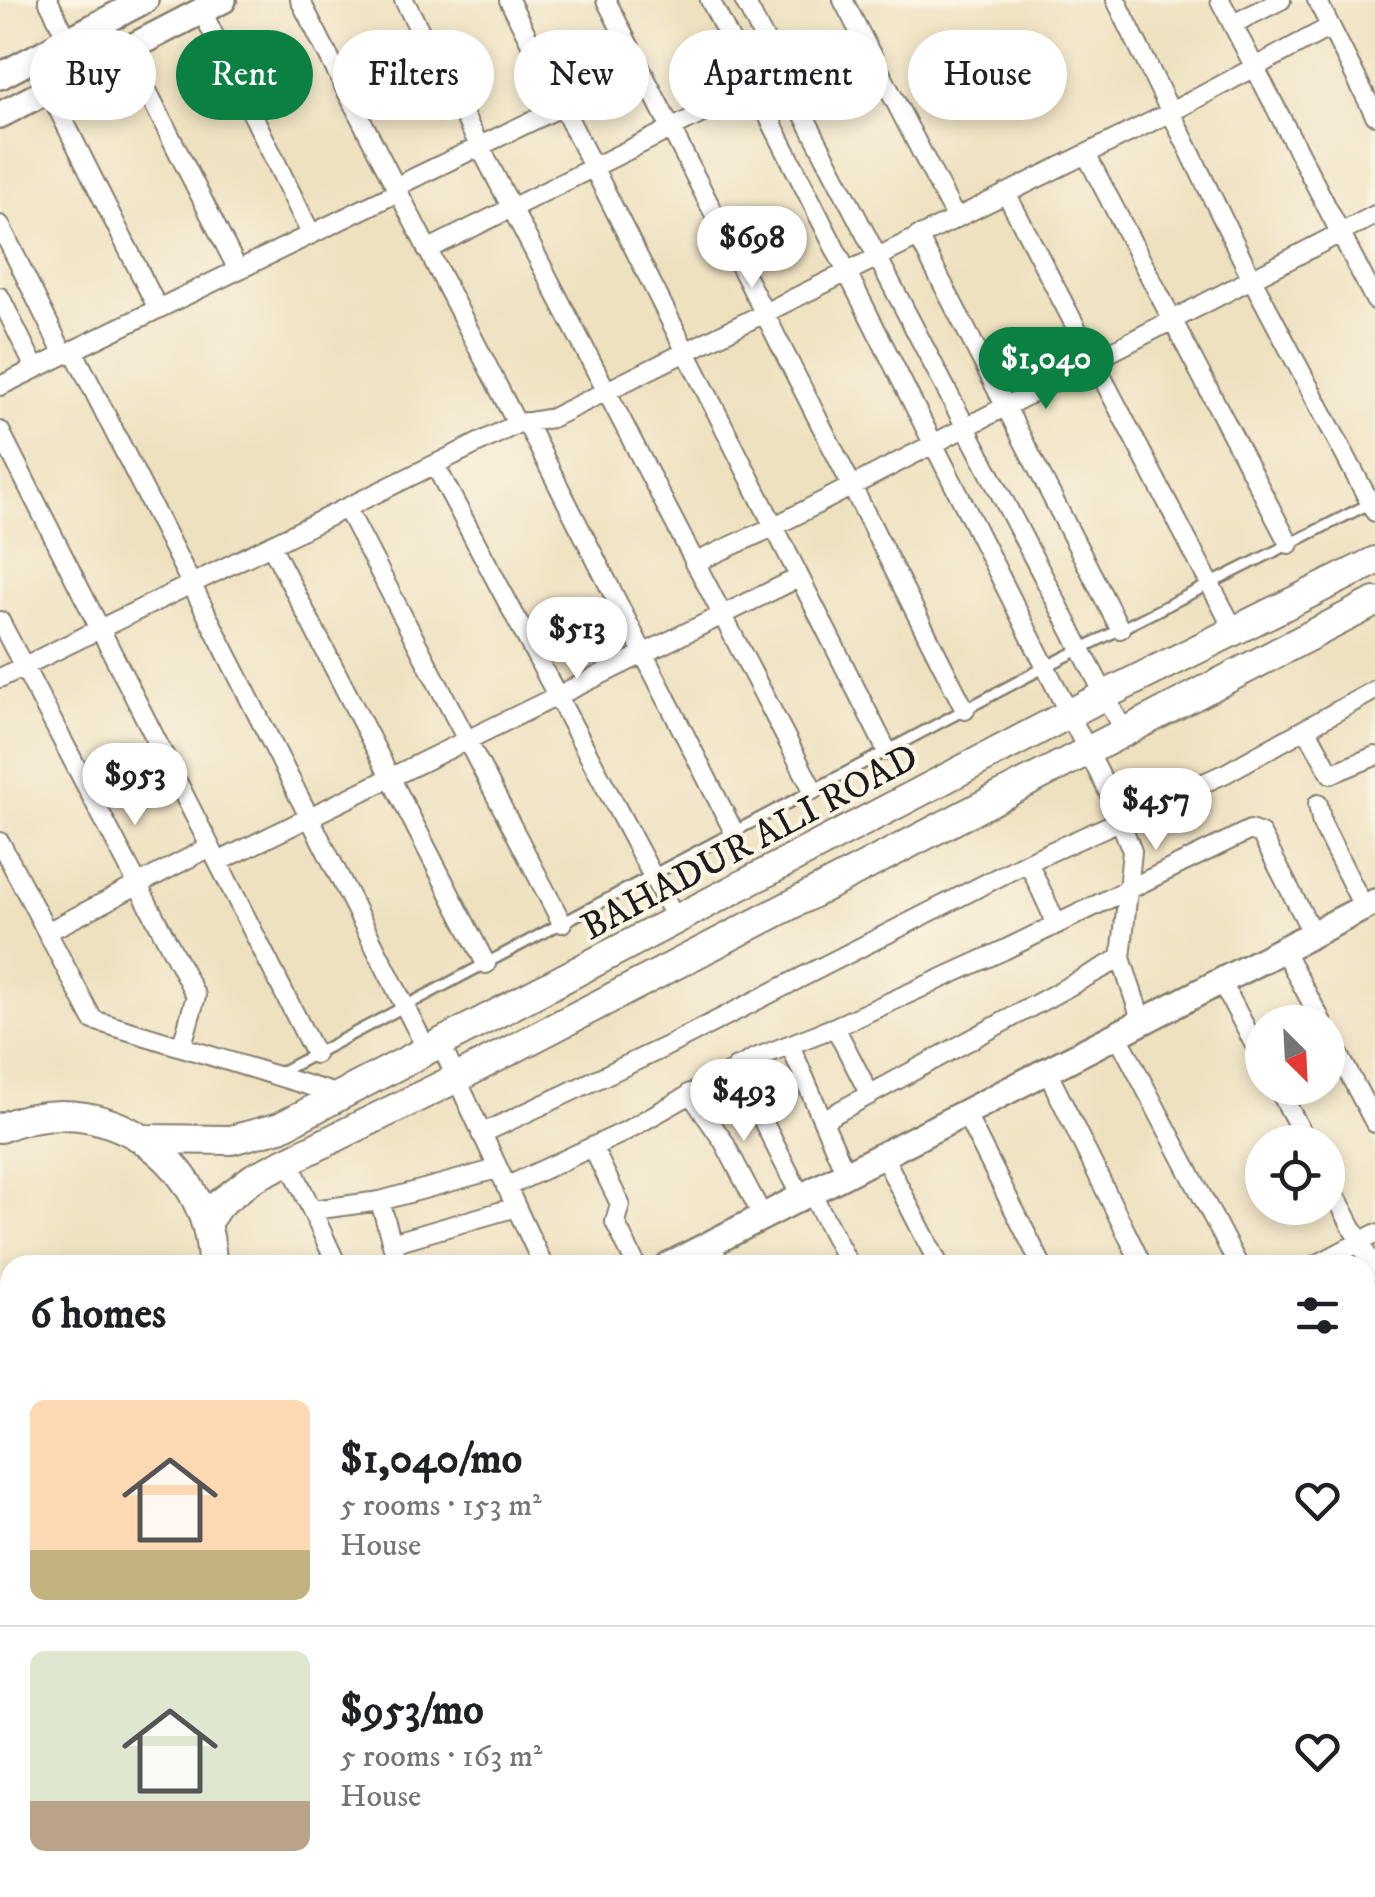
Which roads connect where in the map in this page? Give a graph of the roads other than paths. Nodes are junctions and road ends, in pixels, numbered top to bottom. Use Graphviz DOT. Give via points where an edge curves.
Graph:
graph roads {
  1 [pos="48,0"];
  2 [pos="145,0"];
  3 [pos="300,0"];
  4 [pos="404,0"];
  5 [pos="509,0"];
  6 [pos="606,0"];
  7 [pos="710,0"];
  8 [pos="744,0"];
  9 [pos="843,0"];
  10 [pos="1116,0"];
  11 [pos="1220,0"];
  12 [pos="1281,0"];
  13 [pos="1317,0"];
  14 [pos="213,5"];
  15 [pos="1232,24"];
  16 [pos="1330,27"];
  17 [pos="63,30"];
  18 [pos="87,30"];
  19 [pos="524,30"];
  20 [pos="726,30"];
  21 [pos="156,34"];
  22 [pos="30,60"];
  23 [pos="1255,67"];
  24 [pos="0,76"];
  25 [pos="30,100"];
  26 [pos="156,108"];
  27 [pos="1171,112"];
  28 [pos="0,115"];
  29 [pos="1375,115"];
  30 [pos="64,120"];
  31 [pos="535,120"];
  32 [pos="568,120"];
  33 [pos="687,120"];
  34 [pos="772,120"];
  35 [pos="671,128"];
  36 [pos="478,147"];
  37 [pos="1086,154"];
  38 [pos="592,168"];
  39 [pos="396,189"];
  40 [pos="1006,193"];
  41 [pos="510,209"];
  42 [pos="1375,215"];
  43 [pos="956,217"];
  44 [pos="0,225"];
  45 [pos="1340,233"];
  46 [pos="310,234"];
  47 [pos="918,236"];
  48 [pos="428,250"];
  49 [pos="879,254"];
  50 [pos="238,270"];
  51 [pos="848,270"];
  52 [pos="1252,279"];
  53 [pos="0,297"];
  54 [pos="1375,300"];
  55 [pos="158,309"];
  56 [pos="764,312"];
  57 [pos="1172,320"];
  58 [pos="684,351"];
  59 [pos="68,352"];
  60 [pos="1093,361"];
  61 [pos="36,368"];
  62 [pos="0,386"];
  63 [pos="604,391"];
  64 [pos="1006,406"];
  65 [pos="521,423"];
  66 [pos="968,427"];
  67 [pos="0,430"];
  68 [pos="935,443"];
  69 [pos="435,465"];
  70 [pos="852,486"];
  71 [pos="1373,505"];
  72 [pos="346,509"];
  73 [pos="773,527"];
  74 [pos="1288,544"];
  75 [pos="272,547"];
  76 [pos="1375,561"];
  77 [pos="694,563"];
  78 [pos="798,578"];
  79 [pos="1209,584"];
  80 [pos="192,586"];
  81 [pos="1375,602"];
  82 [pos="722,616"];
  83 [pos="0,621"];
  84 [pos="1120,629"];
  85 [pos="100,630"];
  86 [pos="1234,630"];
  87 [pos="1081,649"];
  88 [pos="644,654"];
  89 [pos="1047,666"];
  90 [pos="24,667"];
  91 [pos="0,678"];
  92 [pos="1375,690"];
  93 [pos="1105,695"];
  94 [pos="558,696"];
  95 [pos="965,710"];
  96 [pos="1071,713"];
  97 [pos="1308,730"];
  98 [pos="1124,732"];
  99 [pos="467,740"];
  100 [pos="1090,749"];
  101 [pos="887,751"];
  102 [pos="1375,756"];
  103 [pos="390,778"];
  104 [pos="813,790"];
  105 [pos="1318,804"];
  106 [pos="309,818"];
  107 [pos="1119,818"];
  108 [pos="734,832"];
  109 [pos="0,842"];
  110 [pos="214,855"];
  111 [pos="1028,862"];
  112 [pos="653,875"];
  113 [pos="138,884"];
  114 [pos="1127,887"];
  115 [pos="1371,907"];
  116 [pos="677,922"];
  117 [pos="562,923"];
  118 [pos="1056,923"];
  119 [pos="47,932"];
  120 [pos="1314,934"];
  121 [pos="1283,950"];
  122 [pos="1121,958"];
  123 [pos="486,964"];
  124 [pos="1221,981"];
  125 [pos="1313,1005"];
  126 [pos="404,1007"];
  127 [pos="1142,1022"];
  128 [pos="836,1027"];
  129 [pos="1245,1027"];
  130 [pos="1118,1034"];
  131 [pos="182,1045"];
  132 [pos="790,1045"];
  133 [pos="434,1049"];
  134 [pos="315,1054"];
  135 [pos="1345,1067"];
  136 [pos="736,1068"];
  137 [pos="1047,1070"];
  138 [pos="279,1073"];
  139 [pos="454,1079"];
  140 [pos="690,1093"];
  141 [pos="870,1095"];
  142 [pos="344,1096"];
  143 [pos="965,1113"];
  144 [pos="3,1120"];
  145 [pos="824,1120"];
  146 [pos="1375,1124"];
  147 [pos="481,1134"];
  148 [pos="146,1140"];
  149 [pos="593,1148"];
  150 [pos="883,1155"];
  151 [pos="288,1160"];
  152 [pos="497,1168"];
  153 [pos="846,1174"];
  154 [pos="506,1187"];
  155 [pos="806,1195"];
  156 [pos="380,1201"];
  157 [pos="1345,1205"];
  158 [pos="516,1207"];
  159 [pos="313,1210"];
  160 [pos="763,1216"];
  161 [pos="206,1223"];
  162 [pos="1368,1238"];
  163 [pos="392,1243"];
  164 [pos="716,1254"];
  165 [pos="211,1255"];
  166 [pos="333,1255"];
  167 [pos="395,1255"];
  168 [pos="538,1255"];
  169 [pos="631,1255"];
  170 [pos="843,1255"];
  171 [pos="934,1255"];
  172 [pos="1037,1255"];
  173 [pos="1137,1255"];
  174 [pos="1233,1255"];
  175 [pos="1335,1255"];
  1 -- 17 [label="street"];
  2 -- 18 [label="street"];
  3 -- 39 [label="street"];
  4 -- 36 [label="street"];
  5 -- 19 [label="street"];
  6 -- 35 [label="street"];
  7 -- 20 [label="street"];
  8 -- 49 [label="street"];
  9 -- 43 [label="street"];
  10 -- 27 [label="street"];
  11 -- 15 [label="street"];
  12 -- 15 [label="street"];
  13 -- 16 [label="street"];
  14 -- 21 [label="street"];
  14 -- 46 [label="street"];
  15 -- 23 [label="street"];
  16 -- 23 [label="street"];
  16 -- 29 [label="street"];
  22 -- 24 [label="street"];
  23 -- 27 [label="street"];
  23 -- 45 [label="street"];
  25 -- 28 [label="street"];
  26 -- 50 [label="street"];
  27 -- 37 [label="street"];
  27 -- 52 [label="street"];
  30 -- 55 [label="street"];
  31 -- 36 [label="street"];
  32 -- 38 [label="street"];
  33 -- 35 [label="street"];
  34 -- 51 [label="street"];
  35 -- 38 [label="street"];
  35 -- 56 [label="street"];
  36 -- 39 [label="street"];
  36 -- 41 [label="street"];
  37 -- 40 [label="street"];
  37 -- 57 [label="street"];
  38 -- 41 [label="street"];
  38 -- 58 [label="street"];
  39 -- 46 [label="street"];
  39 -- 48 [label="street"];
  40 -- 43 [label="street"];
  40 -- 60 [label="street"];
  41 -- 48 [label="street"];
  41 -- 63 [label="street"];
  42 -- 45 [label="street"];
  43 -- 47 [label="street"];
  44 -- 59 [label="street"];
  45 -- 52 [label="street"];
  45 -- 54 [label="street"];
  46 -- 50 [label="street"];
  47 -- 49 [label="street"];
  47 -- 64 [label="street"];
  48 -- 65 [label="street"];
  49 -- 51 [label="street"];
  49 -- 66 [label="street"];
  50 -- 55 [label="street"];
  51 -- 56 [label="street"];
  51 -- 68 [label="street"];
  52 -- 57 [label="street"];
  52 -- 71 [label="street"];
  53 -- 61 [label="street"];
  55 -- 59 [label="street"];
  56 -- 58 [label="street"];
  56 -- 70 [label="street"];
  57 -- 60 [label="street"];
  57 -- 74 [label="street"];
  58 -- 63 [label="street"];
  58 -- 73 [label="street"];
  59 -- 61 [label="street"];
  59 -- 80 [label="street"];
  60 -- 64 [label="street"];
  60 -- 79 [label="street"];
  61 -- 62 [label="street"];
  63 -- 65 [label="street" via="552,418"];
  63 -- 77 [label="street"];
  64 -- 66 [label="street"];
  64 -- 84 [label="street"];
  65 -- 69 [label="street"];
  65 -- 88 [label="street"];
  66 -- 68 [label="street"];
  66 -- 87 [label="street"];
  67 -- 85 [label="street"];
  68 -- 70 [label="street"];
  68 -- 89 [label="street"];
  69 -- 72 [label="street"];
  69 -- 94 [label="street"];
  70 -- 73 [label="street"];
  70 -- 95 [label="street"];
  71 -- 74 [label="lane"];
  72 -- 75 [label="street"];
  72 -- 99 [label="street"];
  73 -- 77 [label="street"];
  73 -- 78 [label="street"];
  74 -- 79 [label="lane"];
  75 -- 80 [label="street"];
  75 -- 103 [label="street"];
  76 -- 86 [label="main road, BAHADUR ALI ROAD"];
  77 -- 82 [label="street"];
  78 -- 82 [label="street"];
  78 -- 101 [label="street"];
  79 -- 84 [label="lane"];
  79 -- 86 [label="street"];
  80 -- 85 [label="street"];
  80 -- 106 [label="street"];
  81 -- 98 [label="main road, BAHADUR ALI ROAD"];
  82 -- 88 [label="street"];
  82 -- 104 [label="street"];
  83 -- 90 [label="street"];
  84 -- 87 [label="lane"];
  85 -- 90 [label="street"];
  85 -- 110 [label="street"];
  86 -- 93 [label="main road, BAHADUR ALI ROAD"];
  87 -- 89 [label="lane"];
  87 -- 93 [label="street"];
  88 -- 94 [label="street"];
  88 -- 108 [label="street"];
  89 -- 95 [label="lane"];
  89 -- 96 [label="street"];
  90 -- 91 [label="street"];
  90 -- 113 [label="street"];
  92 -- 97 [label="street"];
  93 -- 96 [label="main road, BAHADUR ALI ROAD"];
  93 -- 98 [label="street"];
  94 -- 99 [label="street"];
  94 -- 112 [label="street"];
  95 -- 101 [label="lane"];
  96 -- 100 [label="street"];
  96 -- 116 [label="main road, BAHADUR ALI ROAD"];
  97 -- 102 [label="street" via="1331,774"];
  97 -- 107 [label="street"];
  98 -- 100 [label="main road, BAHADUR ALI ROAD"];
  99 -- 103 [label="street"];
  99 -- 117 [label="street"];
  100 -- 107 [label="street"];
  100 -- 139 [label="main road, BAHADUR ALI ROAD"];
  101 -- 104 [label="lane"];
  103 -- 106 [label="street"];
  103 -- 123 [label="street"];
  104 -- 108 [label="lane"];
  105 -- 115 [label="street" via="1322,824"];
  106 -- 110 [label="street"];
  106 -- 126 [label="street"];
  107 -- 111 [label="street"];
  107 -- 114 [label="street" via="1132,851"];
  108 -- 112 [label="lane"];
  109 -- 119 [label="street"];
  110 -- 113 [label="street"];
  110 -- 134 [label="street"];
  111 -- 118 [label="street"];
  111 -- 147 [label="street"];
  112 -- 116 [label="street"];
  112 -- 117 [label="lane"];
  113 -- 119 [label="street"];
  113 -- 131 [label="street" via="196,996"];
  114 -- 118 [label="street"];
  114 -- 120 [label="street" via="1256,830"];
  114 -- 122 [label="street"];
  115 -- 120 [label="street"];
  116 -- 133 [label="main road, BAHADUR ALI ROAD"];
  117 -- 123 [label="lane"];
  118 -- 128 [label="street"];
  119 -- 131 [label="street" via="93,1020"];
  120 -- 121 [label="street"];
  121 -- 124 [label="street"];
  121 -- 125 [label="street"];
  122 -- 127 [label="street"];
  122 -- 141 [label="street"];
  123 -- 126 [label="lane"];
  124 -- 127 [label="street"];
  124 -- 129 [label="street"];
  126 -- 133 [label="street"];
  126 -- 134 [label="lane"];
  127 -- 130 [label="street"];
  128 -- 132 [label="street"];
  128 -- 141 [label="street"];
  130 -- 137 [label="street"];
  130 -- 174 [label="street"];
  131 -- 138 [label="street"];
  132 -- 136 [label="street"];
  132 -- 145 [label="street"];
  133 -- 139 [label="street"];
  133 -- 142 [label="main road, BAHADUR ALI ROAD"];
  134 -- 138 [label="lane"];
  135 -- 146 [label="street"];
  136 -- 140 [label="street"];
  136 -- 155 [label="street"];
  137 -- 143 [label="street"];
  137 -- 173 [label="street"];
  138 -- 142 [label="street"];
  139 -- 147 [label="street"];
  139 -- 151 [label="main road, BAHADUR ALI ROAD"];
  140 -- 149 [label="street"];
  140 -- 160 [label="street"];
  141 -- 145 [label="street"];
  142 -- 148 [label="main road, BAHADUR ALI ROAD" via="250,1136"];
  143 -- 150 [label="street"];
  143 -- 172 [label="street"];
  144 -- 148 [label="main road" via="69,1114 110,1122"];
  145 -- 153 [label="street"];
  147 -- 152 [label="street"];
  148 -- 161 [label="main road" via="184,1176"];
  149 -- 154 [label="street"];
  149 -- 169 [label="street" via="620,1204 614,1219"];
  150 -- 153 [label="street"];
  150 -- 171 [label="street"];
  151 -- 159 [label="street"];
  151 -- 161 [label="main road, BAHADUR ALI ROAD" via="234,1189"];
  152 -- 154 [label="street"];
  152 -- 156 [label="street"];
  153 -- 155 [label="street"];
  154 -- 158 [label="street"];
  155 -- 160 [label="street"];
  155 -- 170 [label="street"];
  156 -- 159 [label="street"];
  156 -- 163 [label="street"];
  157 -- 162 [label="street"];
  158 -- 163 [label="street"];
  158 -- 168 [label="street"];
  159 -- 166 [label="street"];
  160 -- 164 [label="street"];
  161 -- 165 [label="main road"];
  162 -- 175 [label="street"];
  163 -- 167 [label="street"];
}
